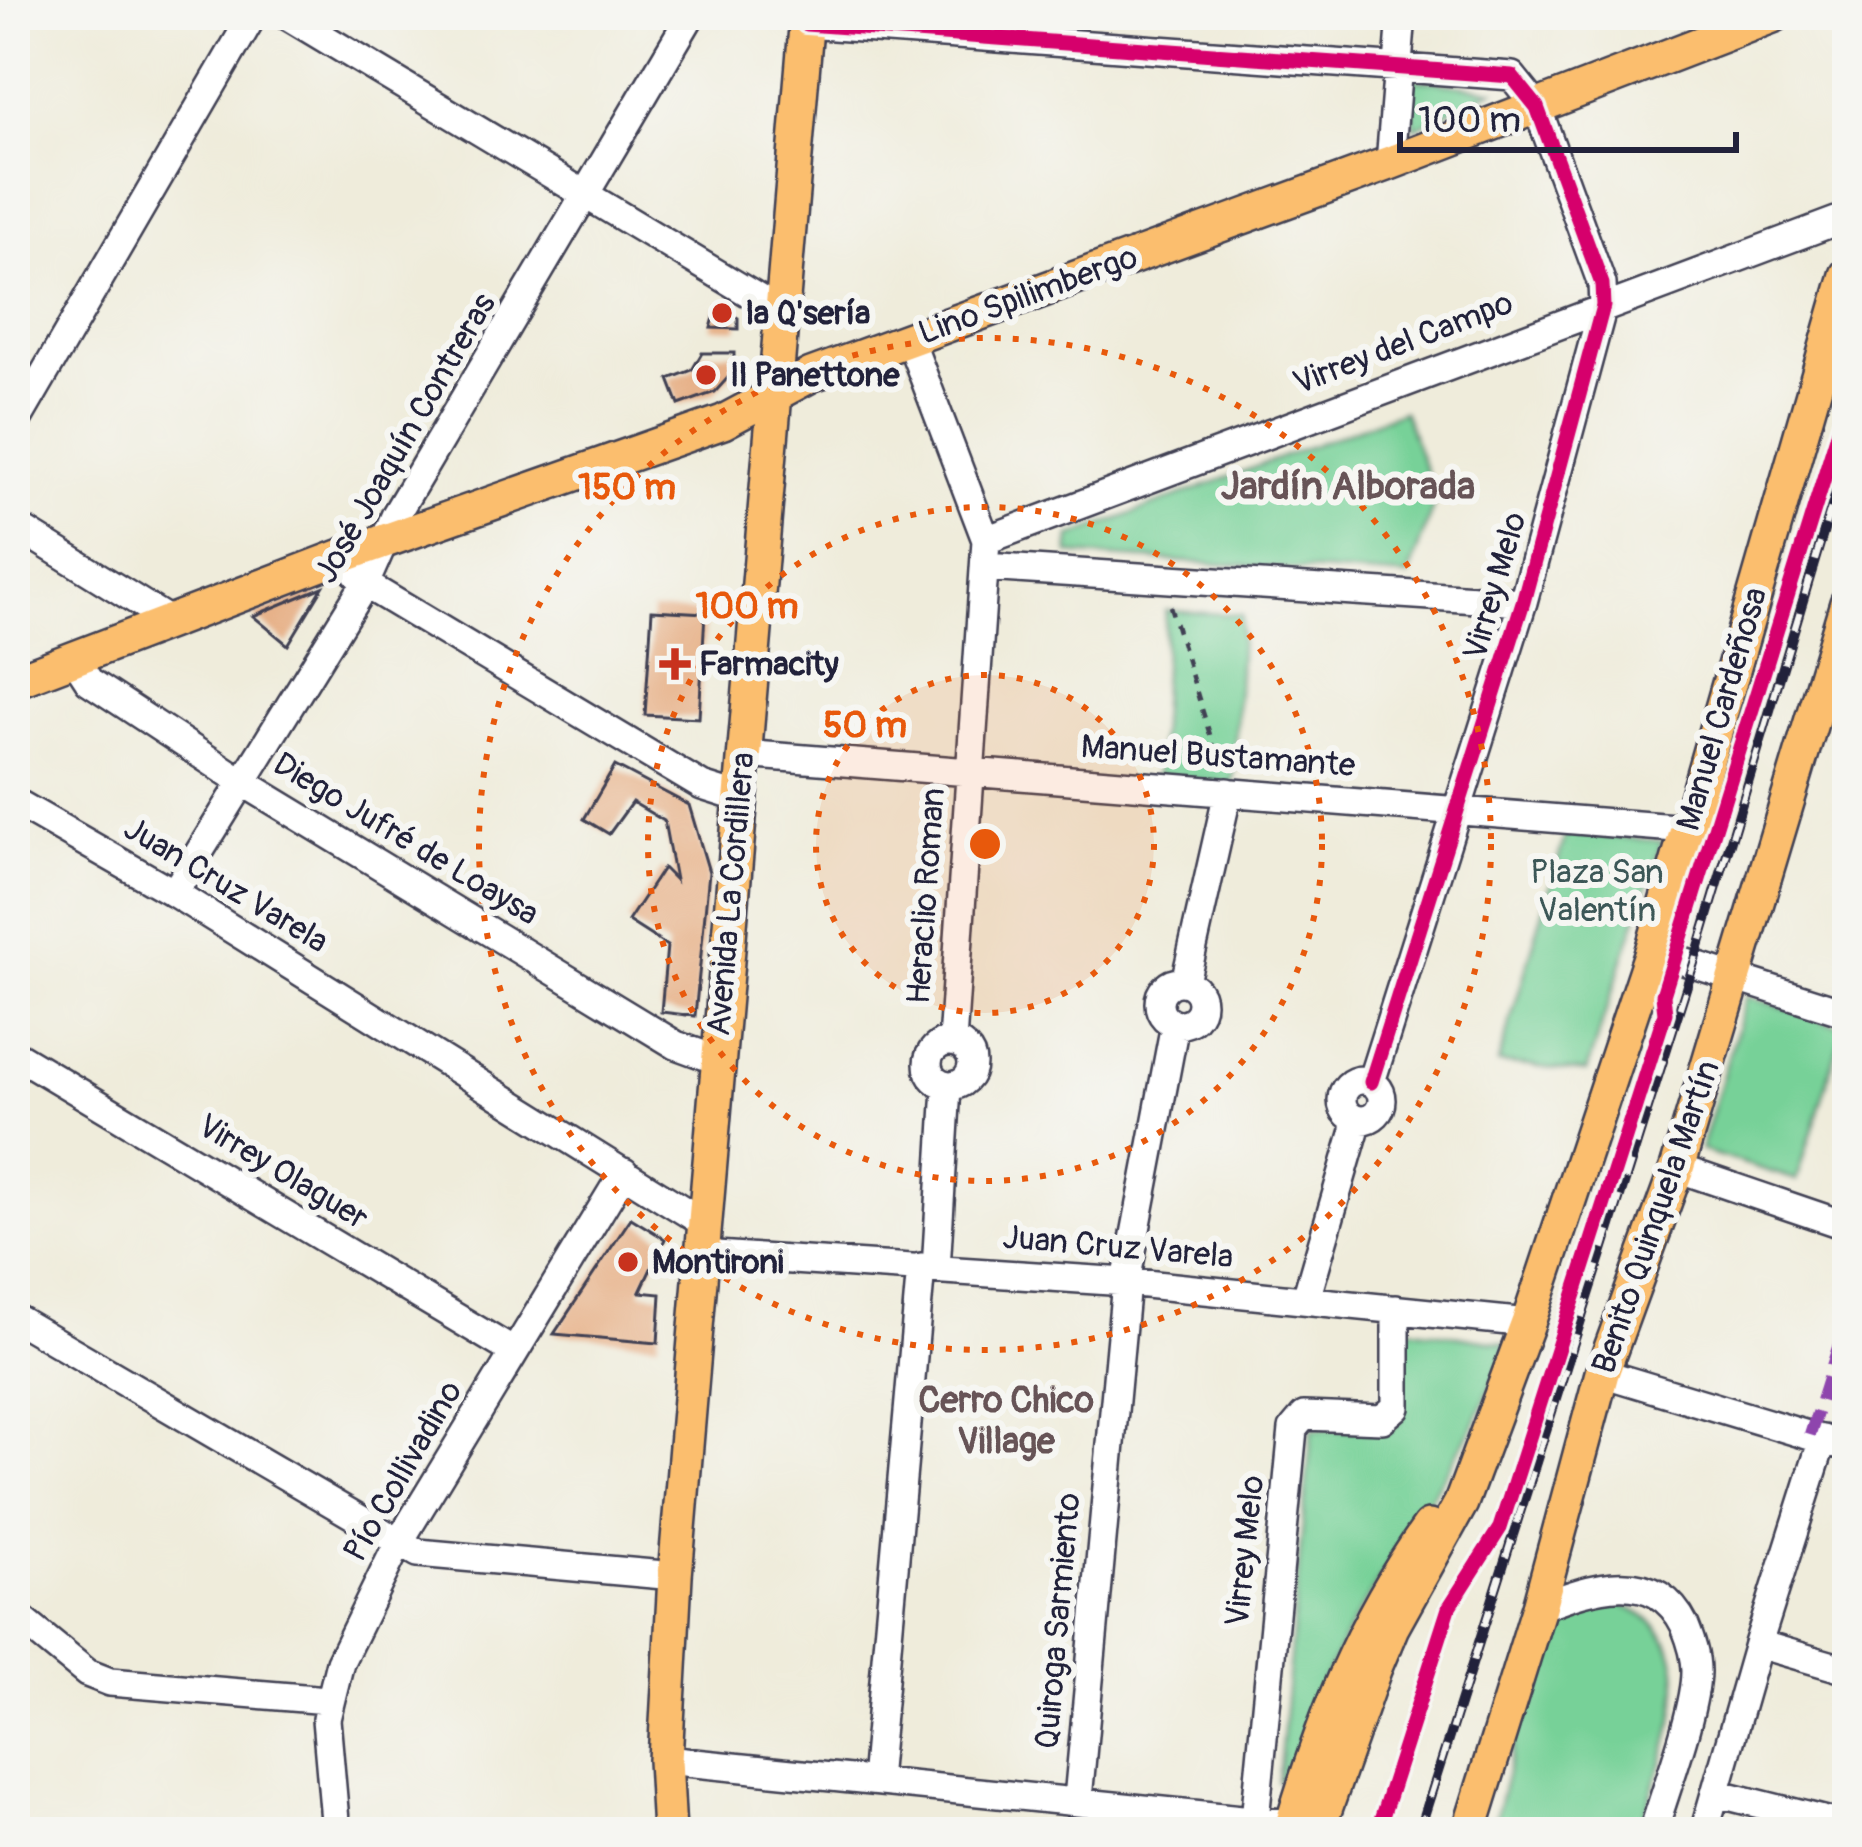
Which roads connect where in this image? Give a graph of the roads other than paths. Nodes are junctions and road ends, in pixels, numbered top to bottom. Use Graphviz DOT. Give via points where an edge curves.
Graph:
graph roads {
  1 [pos="253,15"];
  2 [pos="286,15"];
  3 [pos="691,15"];
  4 [pos="1402,15"];
  5 [pos="1775,15"];
  6 [pos="807,20"];
  7 [pos="1397,67"];
  8 [pos="1537,106"];
  9 [pos="1390,163"];
  10 [pos="588,194"];
  11 [pos="1847,217"];
  12 [pos="1847,275"];
  13 [pos="1603,306"];
  14 [pos="781,312"];
  15 [pos="909,338"];
  16 [pos="772,397"];
  17 [pos="15,424"];
  18 [pos="15,525"];
  19 [pos="384,541"];
  20 [pos="986,554"];
  21 [pos="342,556"];
  22 [pos="365,584"];
  23 [pos="1523,602"];
  24 [pos="1847,603"];
  25 [pos="168,620"];
  26 [pos="74,658"];
  27 [pos="15,681"];
  28 [pos="743,754"];
  29 [pos="970,774"];
  30 [pos="242,781"];
  31 [pos="1228,792"];
  32 [pos="740,798"];
  33 [pos="15,802"];
  34 [pos="1460,811"];
  35 [pos="1688,829"];
  36 [pos="174,893"];
  37 [pos="1652,951"];
  38 [pos="1734,977"];
  39 [pos="1847,1013"];
  40 [pos="15,1054"];
  41 [pos="717,1060"];
  42 [pos="1677,1168"];
  43 [pos="624,1172"];
  44 [pos="1847,1226"];
  45 [pos="702,1239"];
  46 [pos="929,1268"];
  47 [pos="1126,1282"];
  48 [pos="1306,1298"];
  49 [pos="1396,1309"];
  50 [pos="15,1318"];
  51 [pos="1528,1323"];
  52 [pos="514,1352"];
  53 [pos="1602,1373"];
  54 [pos="1835,1443"];
  55 [pos="398,1544"];
  56 [pos="675,1576"];
  57 [pos="1539,1607"];
  58 [pos="15,1614"];
  59 [pos="1758,1644"];
  60 [pos="1847,1670"];
  61 [pos="327,1700"];
  62 [pos="664,1766"];
  63 [pos="875,1781"];
  64 [pos="1716,1793"];
  65 [pos="1078,1799"];
  66 [pos="1255,1820"];
  67 [pos="1847,1826"];
  68 [pos="1300,1830"];
  69 [pos="336,1832"];
  70 [pos="652,1832"];
  71 [pos="669,1832"];
  72 [pos="1469,1832"];
  73 [pos="1653,1832"];
  74 [pos="1704,1832"];
  1 -- 17 [label="street"];
  2 -- 10 [label="street"];
  3 -- 10 [label="street, José Joaquín Contreras"];
  4 -- 7 [label="street"];
  5 -- 8 [label="main road, Lino Spilimbergo"];
  6 -- 7 [label="street"];
  6 -- 14 [label="main road, Avenida La Cordillera"];
  7 -- 8 [label="street" via="1512,76"];
  7 -- 9 [label="street"];
  8 -- 9 [label="main road, Lino Spilimbergo"];
  8 -- 13 [label="street, Virrey Melo"];
  9 -- 15 [label="main road, Lino Spilimbergo"];
  10 -- 14 [label="street"];
  10 -- 19 [label="street, José Joaquín Contreras"];
  11 -- 13 [label="street, Virrey del Campo"];
  12 -- 35 [label="main road, Manuel Cardeñosa"];
  13 -- 20 [label="street, Virrey del Campo"];
  13 -- 23 [label="street, Virrey Melo"];
  14 -- 16 [label="main road, Avenida La Cordillera"];
  15 -- 16 [label="main road, Lino Spilimbergo"];
  15 -- 20 [label="street, Heraclio Roman"];
  16 -- 19 [label="main road, Lino Spilimbergo" via="723,422"];
  16 -- 28 [label="main road, Avenida La Cordillera"];
  18 -- 25 [label="street"];
  19 -- 21 [label="main road, Lino Spilimbergo"];
  19 -- 22 [label="street, José Joaquín Contreras"];
  20 -- 23 [label="street" via="1161,577"];
  20 -- 29 [label="street, Heraclio Roman"];
  21 -- 22 [label="street"];
  21 -- 25 [label="main road, Lino Spilimbergo"];
  22 -- 30 [label="street, José Joaquín Contreras"];
  22 -- 32 [label="street" via="702,786"];
  23 -- 34 [label="street, Virrey Melo"];
  24 -- 38 [label="main road, Benito Quinquela Martín"];
  25 -- 26 [label="main road, Lino Spilimbergo"];
  26 -- 27 [label="main road, Lino Spilimbergo"];
  26 -- 30 [label="street, Diego Jufré de Loaysa" via="89,681"];
  28 -- 29 [label="street, Manuel Bustamante"];
  28 -- 32 [label="main road, Avenida La Cordillera"];
  29 -- 31 [label="street, Manuel Bustamante"];
  29 -- 46 [label="street, Heraclio Roman" via="952,1042 965,1048 972,1067 966,1080 947,1087"];
  30 -- 36 [label="street, José Joaquín Contreras"];
  30 -- 41 [label="street, Diego Jufré de Loaysa" via="676,1045"];
  31 -- 34 [label="street, Manuel Bustamante"];
  31 -- 47 [label="street, Quiroga Sarmiento" via="1185,982 1165,988 1159,1001 1175,1024"];
  32 -- 41 [label="main road, Avenida La Cordillera"];
  33 -- 36 [label="street, Juan Cruz Varela"];
  34 -- 35 [label="street, Manuel Bustamante"];
  34 -- 48 [label="street, Virrey Melo" via="1371,1082 1380,1109 1358,1120"];
  35 -- 37 [label="main road, Manuel Cardeñosa"];
  36 -- 43 [label="street, Juan Cruz Varela"];
  37 -- 38 [label="street"];
  37 -- 51 [label="main road, Manuel Cardeñosa"];
  38 -- 39 [label="street"];
  38 -- 42 [label="main road, Benito Quinquela Martín"];
  40 -- 52 [label="street, Virrey Olaguer"];
  41 -- 45 [label="main road, Avenida La Cordillera"];
  42 -- 44 [label="street"];
  42 -- 53 [label="main road, Benito Quinquela Martín"];
  43 -- 45 [label="street, Juan Cruz Varela"];
  43 -- 52 [label="street, Pío Collivadino"];
  45 -- 46 [label="street, Juan Cruz Varela"];
  45 -- 56 [label="main road, Avenida La Cordillera"];
  46 -- 47 [label="street, Juan Cruz Varela"];
  46 -- 63 [label="street, Heraclio Roman"];
  47 -- 48 [label="street, Juan Cruz Varela"];
  47 -- 65 [label="street, Quiroga Sarmiento"];
  48 -- 49 [label="street, Juan Cruz Varela"];
  49 -- 51 [label="street, Juan Cruz Varela"];
  49 -- 66 [label="street, Virrey Melo" via="1390,1416 1304,1416 1293,1430"];
  50 -- 55 [label="street"];
  51 -- 68 [label="main road, Manuel Cardeñosa" via="1454,1493 1361,1634 1329,1708"];
  52 -- 55 [label="street, Pío Collivadino"];
  53 -- 54 [label="street"];
  53 -- 57 [label="main road, Benito Quinquela Martín"];
  54 -- 59 [label="street"];
  55 -- 56 [label="street" via="433,1556"];
  55 -- 61 [label="street, Pío Collivadino"];
  56 -- 62 [label="main road, Avenida La Cordillera"];
  57 -- 72 [label="main road, Benito Quinquela Martín"];
  57 -- 73 [label="street" via="1586,1589 1636,1584 1681,1618 1692,1642 1694,1689"];
  58 -- 61 [label="street" via="87,1673 110,1682"];
  59 -- 60 [label="street"];
  59 -- 64 [label="street"];
  61 -- 69 [label="street, Pío Collivadino"];
  62 -- 63 [label="street"];
  62 -- 70 [label="main road, Avenida La Cordillera"];
  62 -- 71 [label="main road, Avenida La Cordillera"];
  63 -- 65 [label="street"];
  64 -- 67 [label="street"];
  64 -- 74 [label="street"];
  65 -- 66 [label="street"];
  66 -- 68 [label="street"];
}
